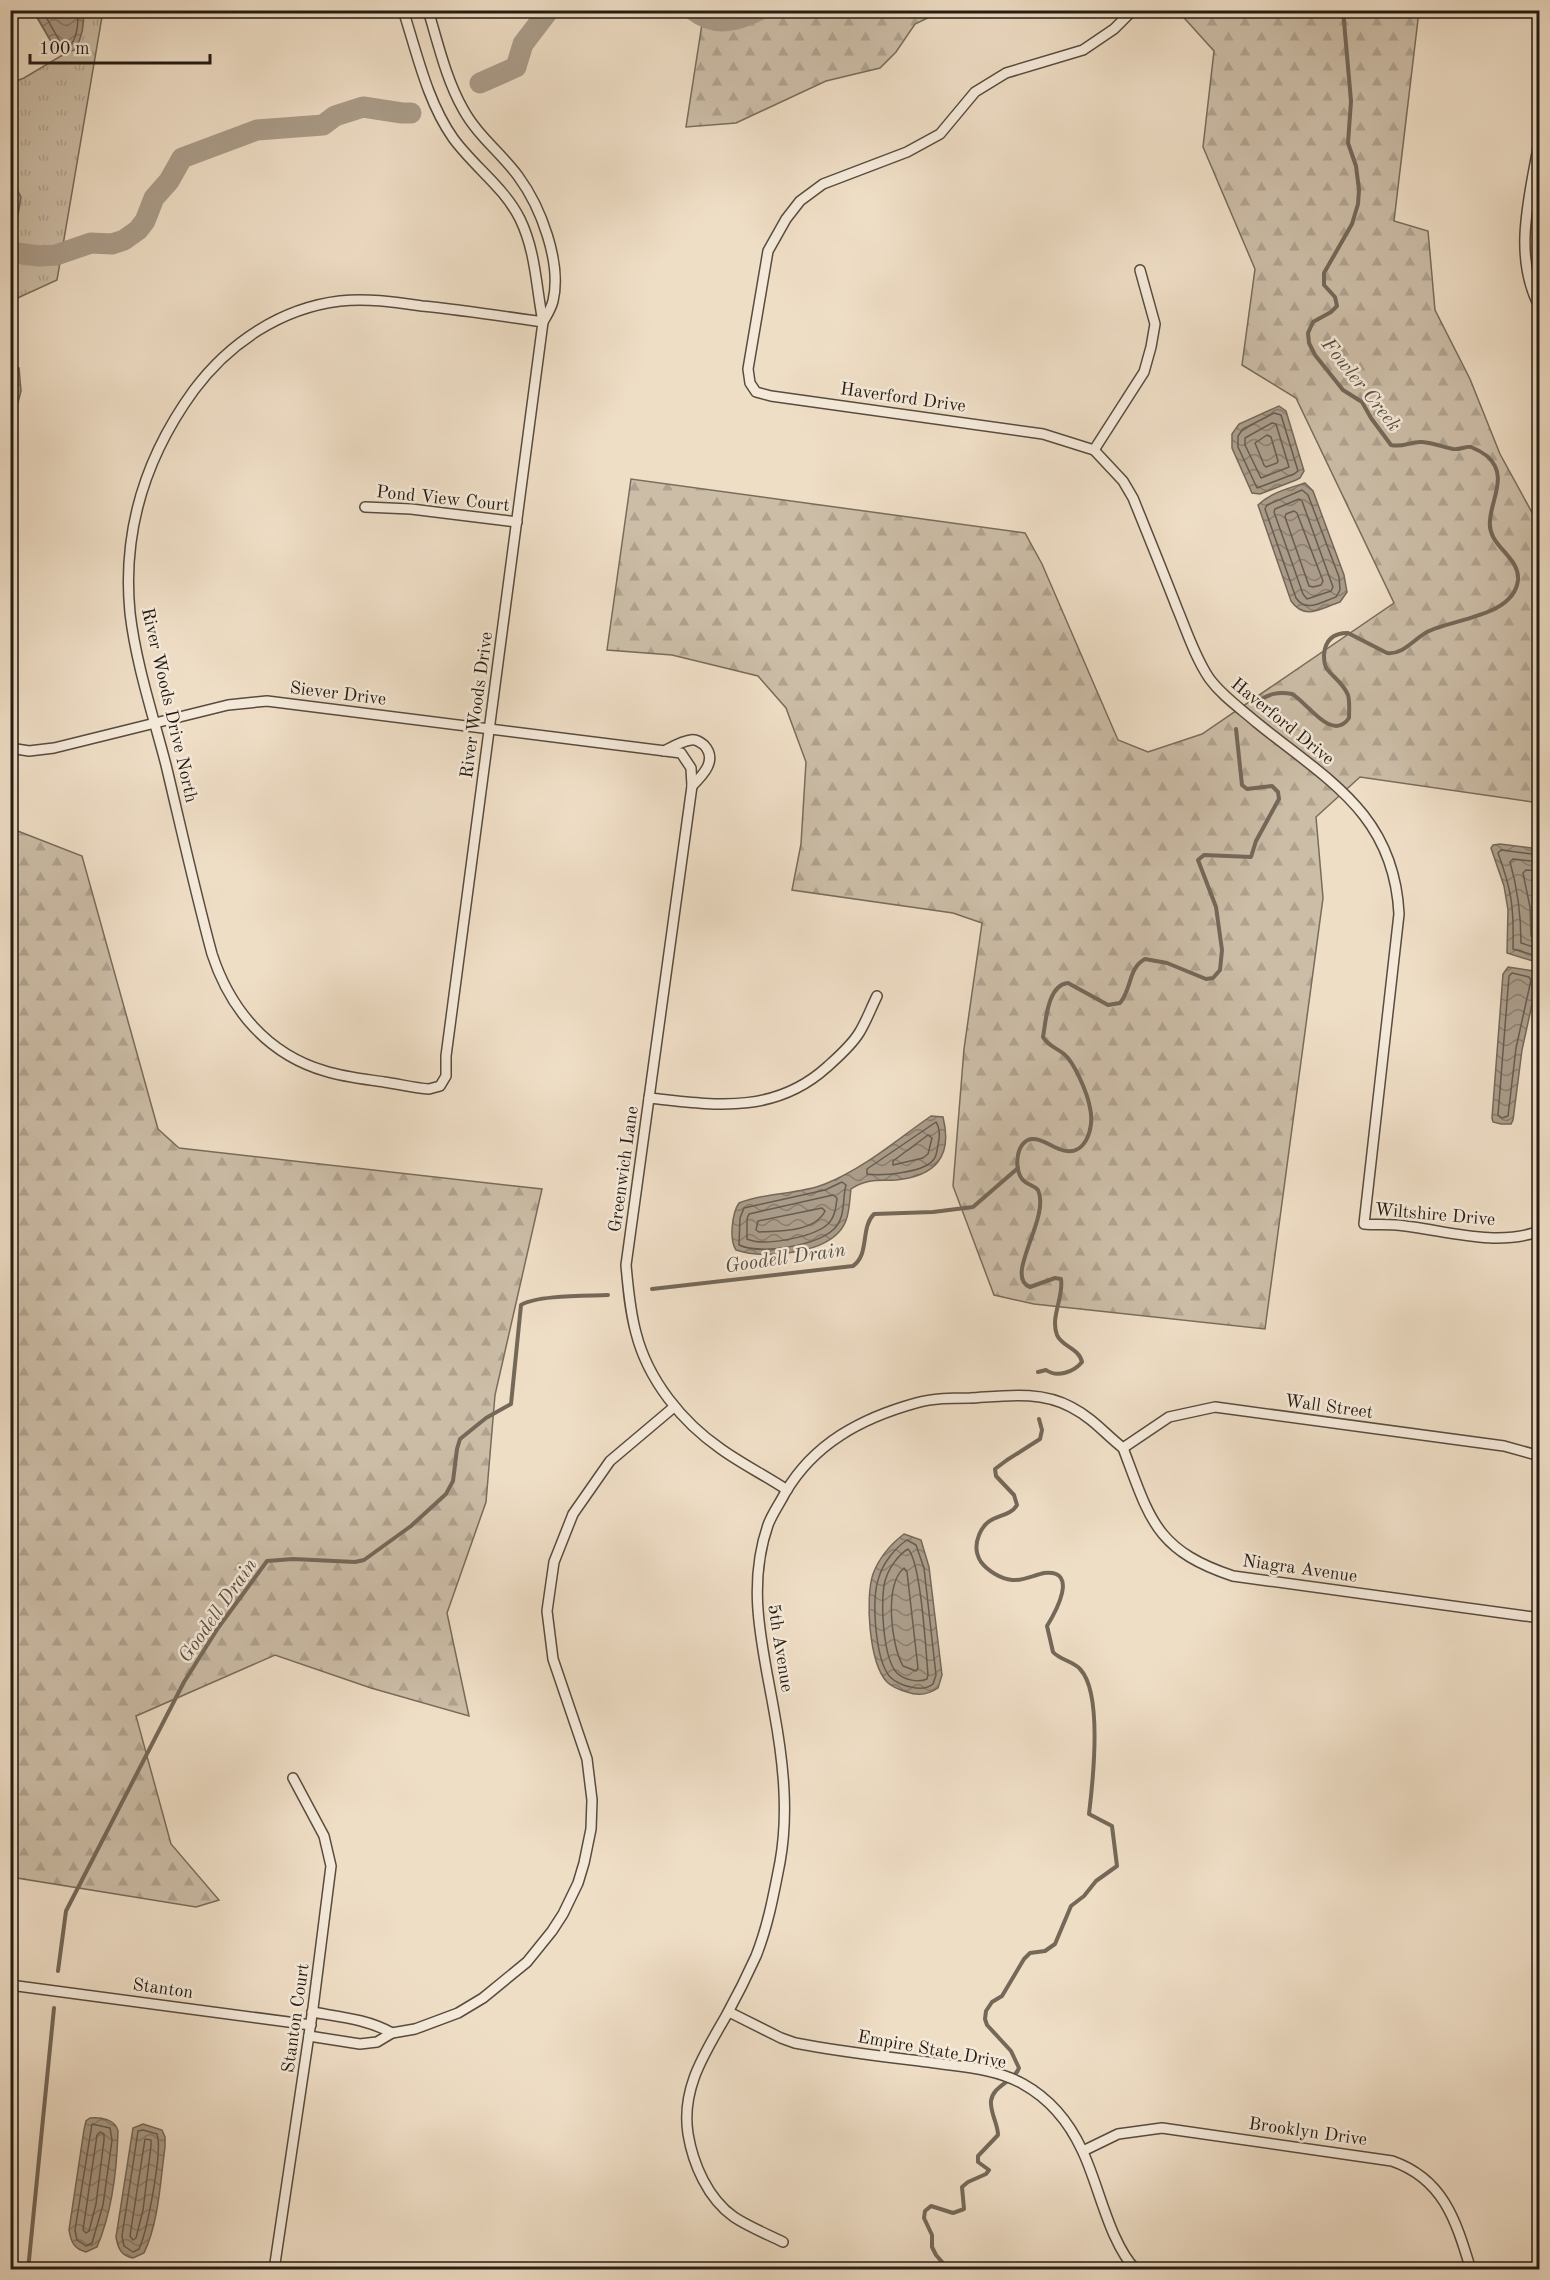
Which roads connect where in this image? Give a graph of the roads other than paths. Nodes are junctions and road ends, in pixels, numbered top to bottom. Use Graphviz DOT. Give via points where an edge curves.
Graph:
graph roads {
  1 [pos="403,10"];
  2 [pos="428,10"];
  3 [pos="1133,10"];
  4 [pos="1539,136"];
  5 [pos="1140,270"];
  6 [pos="1539,308"];
  7 [pos="543,322"];
  8 [pos="1094,450"];
  9 [pos="365,507"];
  10 [pos="517,522"];
  11 [pos="155,723"];
  12 [pos="489,729"];
  13 [pos="705,747"];
  14 [pos="10,748"];
  15 [pos="664,751"];
  16 [pos="685,758"];
  17 [pos="692,786"];
  18 [pos="877,996"];
  19 [pos="436,1088"];
  20 [pos="649,1098"];
  21 [pos="1364,1224"];
  22 [pos="1539,1231"];
  23 [pos="674,1407"];
  24 [pos="1123,1448"];
  25 [pos="1539,1456"];
  26 [pos="787,1490"];
  27 [pos="1539,1618"];
  28 [pos="293,1778"];
  29 [pos="10,1985"];
  30 [pos="729,2012"];
  31 [pos="312,2013"];
  32 [pos="311,2025"];
  33 [pos="392,2033"];
  34 [pos="309,2036"];
  35 [pos="1083,2151"];
  36 [pos="783,2242"];
  37 [pos="274,2270"];
  38 [pos="1136,2270"];
  39 [pos="1471,2270"];
  1 -- 7 [label="street, River Woods Drive" via="442,121 520,218 534,257"];
  2 -- 7 [label="street, River Woods Drive" via="464,112 519,177 541,218 555,281 552,303"];
  3 -- 8 [label="street, Haverford Drive" via="1083,50 1006,74 975,92 940,134 906,152 823,184 800,201 773,240 764,266 748,369 756,392 771,396 1043,434"];
  4 -- 6 [label="street" via="1524,243 1530,286"];
  5 -- 8 [label="street" via="1155,324 1151,347 1144,372"];
  7 -- 10 [label="street, River Woods Drive"];
  7 -- 11 [label="street, River Woods Drive North" via="384,301 338,302 275,321 246,338 217,363 185,402 161,442 143,484 134,526 129,570 130,616"];
  8 -- 21 [label="street, Haverford Drive" via="1133,498 1209,678 1232,702 1347,795 1365,814 1388,856 1397,887 1399,914"];
  9 -- 10 [label="street, Pond View Court"];
  10 -- 12 [label="street, River Woods Drive"];
  11 -- 12 [label="street, Siever Drive" via="228,705 267,701"];
  11 -- 14 [label="street, Siever Drive" via="54,748"];
  11 -- 19 [label="street, River Woods Drive North" via="212,954 241,1014 272,1045 311,1066 340,1075 421,1089"];
  12 -- 15 [label="street, Siever Drive"];
  12 -- 19 [label="street, River Woods Drive" via="446,1076"];
  13 -- 15 [label="street, Siever Drive" via="692,740"];
  13 -- 17 [label="street, Greenwich Lane" via="709,763"];
  15 -- 16 [label="street, Siever Drive" via="681,753"];
  16 -- 17 [label="street, Greenwich Lane" via="691,768"];
  17 -- 20 [label="street, Greenwich Lane"];
  18 -- 20 [label="street" via="858,1034 837,1059 808,1082 782,1095 732,1105"];
  20 -- 23 [label="street, Greenwich Lane" via="626,1265 629,1296 645,1360"];
  21 -- 22 [label="street, Wiltshire Drive" via="1491,1237"];
  23 -- 26 [label="street, Greenwich Lane" via="721,1449"];
  23 -- 33 [label="street" via="610,1461 573,1514 554,1562 547,1611 553,1659 587,1759 592,1800 584,1863 570,1900 542,1946 483,1998 441,2020"];
  24 -- 25 [label="street, Wall Street" via="1169,1417 1215,1407 1504,1446"];
  24 -- 26 [label="street, 5th Avenue" via="1087,1416 1049,1399 1023,1395 928,1400 884,1411 835,1437 817,1452"];
  24 -- 27 [label="street, Niagra Avenue" via="1148,1512 1162,1536 1203,1565 1233,1576"];
  26 -- 30 [label="street, 5th Avenue" via="768,1524 756,1595 783,1771 781,1857 757,1954"];
  28 -- 31 [label="street, Stanton Court" via="324,1836 331,1866"];
  29 -- 32 [label="street, Stanton"];
  30 -- 35 [label="street, Empire State Drive" via="795,2043 990,2073 1022,2083 1057,2110"];
  30 -- 36 [label="street, 5th Avenue" via="698,2065 689,2091 687,2117 692,2149 701,2176 724,2208"];
  31 -- 32 [label="street, Stanton Court"];
  31 -- 33 [label="street" via="360,2020"];
  32 -- 34 [label="street, Stanton Court"];
  33 -- 34 [label="street" via="377,2042 360,2044"];
  34 -- 37 [label="street, Stanton Court"];
  35 -- 38 [label="street, Empire State Drive" via="1120,2247"];
  35 -- 39 [label="street, Brooklyn Drive" via="1118,2134 1162,2128 1392,2161 1407,2166 1435,2188 1462,2237"];
}
